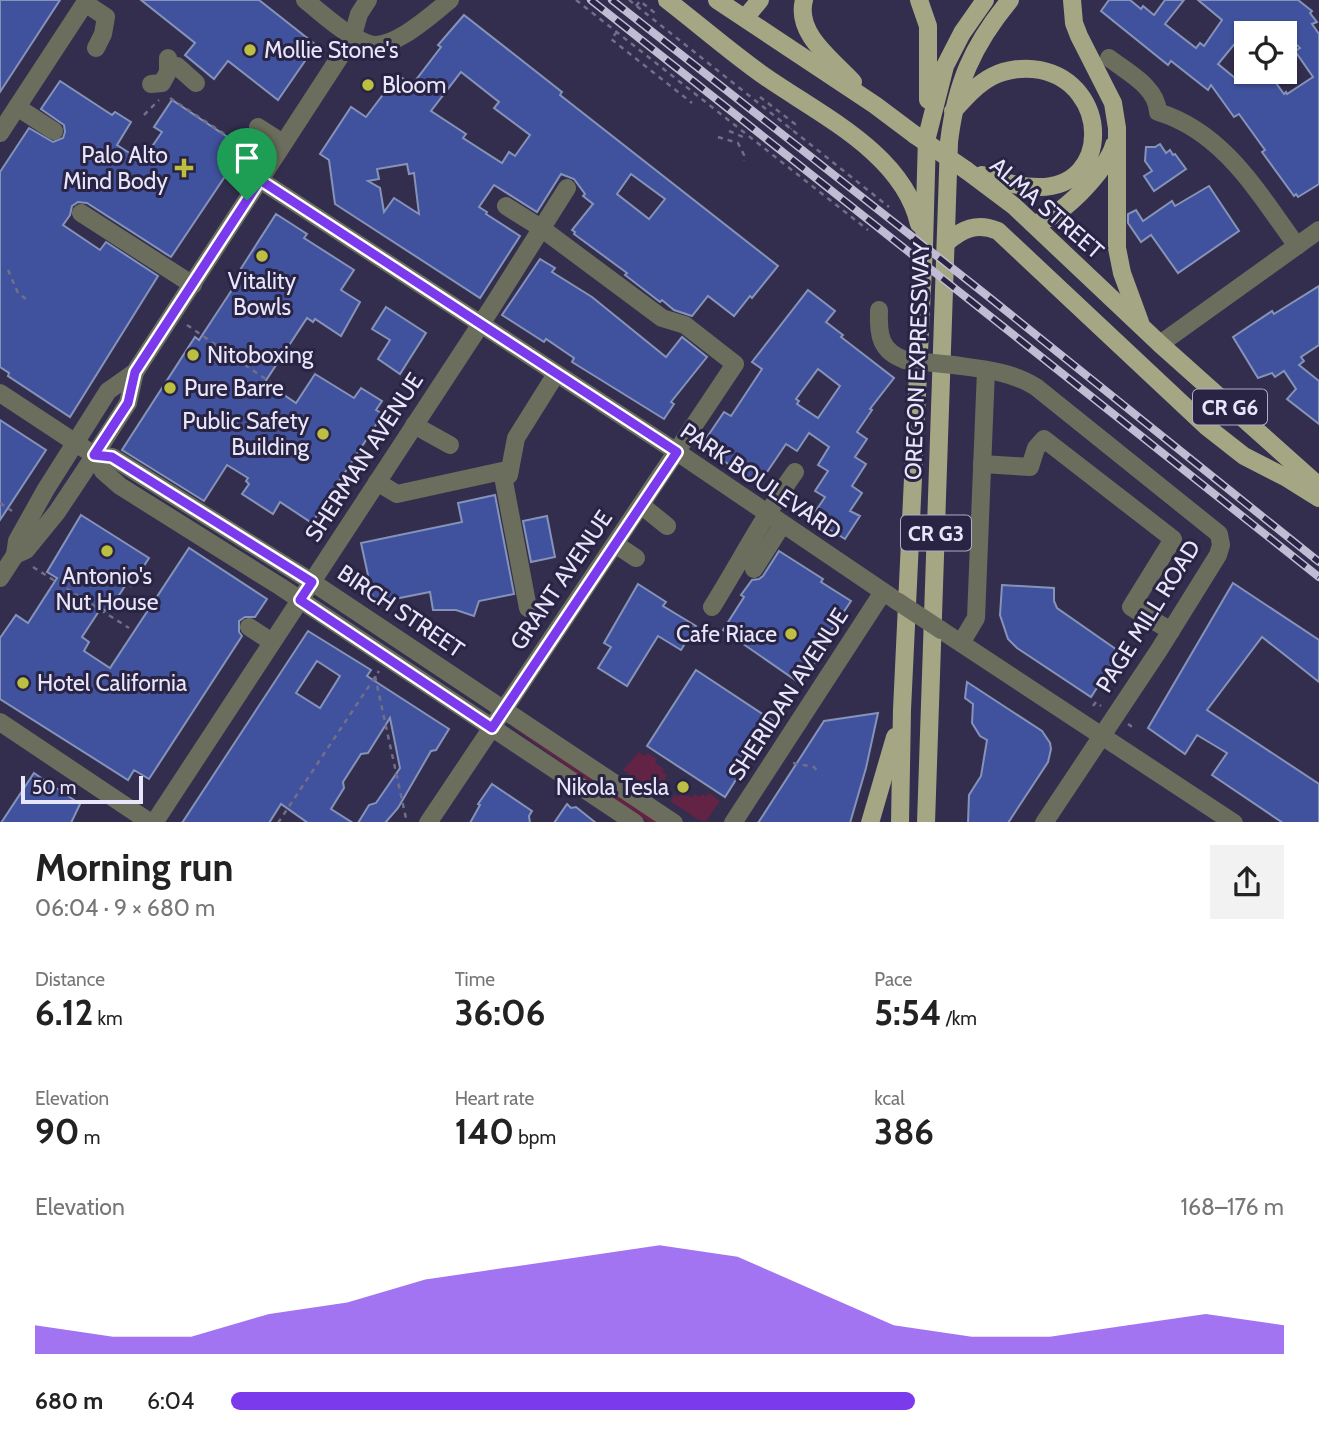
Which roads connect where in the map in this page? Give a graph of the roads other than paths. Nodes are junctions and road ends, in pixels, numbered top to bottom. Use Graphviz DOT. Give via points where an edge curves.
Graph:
graph roads {
  1 [pos="305,0"];
  2 [pos="368,0"];
  3 [pos="450,0"];
  4 [pos="667,0"];
  5 [pos="717,0"];
  6 [pos="760,0"];
  7 [pos="804,0"];
  8 [pos="919,0"];
  9 [pos="985,0"];
  10 [pos="1010,0"];
  11 [pos="1072,0"];
  12 [pos="86,2"];
  13 [pos="745,19"];
  14 [pos="354,35"];
  15 [pos="96,48"];
  16 [pos="1109,58"];
  17 [pos="196,83"];
  18 [pos="158,89"];
  19 [pos="875,105"];
  20 [pos="17,107"];
  21 [pos="953,111"];
  22 [pos="2,126"];
  23 [pos="258,127"];
  24 [pos="1117,128"];
  25 [pos="54,131"];
  26 [pos="921,136"];
  27 [pos="283,143"];
  28 [pos="966,170"];
  29 [pos="260,180"];
  30 [pos="567,188"];
  31 [pos="506,206"];
  32 [pos="81,214"];
  33 [pos="1032,223"];
  34 [pos="541,228"];
  35 [pos="1319,230"];
  36 [pos="946,243"];
  37 [pos="924,246"];
  38 [pos="1297,246"];
  39 [pos="192,285"];
  40 [pos="879,310"];
  41 [pos="480,324"];
  42 [pos="1142,327"];
  43 [pos="1160,344"];
  44 [pos="986,370"];
  45 [pos="135,372"];
  46 [pos="556,374"];
  47 [pos="0,393"];
  48 [pos="414,425"];
  49 [pos="76,442"];
  50 [pos="450,445"];
  51 [pos="677,452"];
  52 [pos="94,455"];
  53 [pos="982,464"];
  54 [pos="795,472"];
  55 [pos="509,475"];
  56 [pos="377,482"];
  57 [pos="1319,486"];
  58 [pos="1319,498"];
  59 [pos="641,505"];
  60 [pos="774,520"];
  61 [pos="667,526"];
  62 [pos="615,544"];
  63 [pos="15,555"];
  64 [pos="636,558"];
  65 [pos="754,569"];
  66 [pos="0,578"];
  67 [pos="312,582"];
  68 [pos="890,596"];
  69 [pos="300,600"];
  70 [pos="712,607"];
  71 [pos="528,608"];
  72 [pos="248,627"];
  73 [pos="1171,631"];
  74 [pos="272,642"];
  75 [pos="961,643"];
  76 [pos="504,709"];
  77 [pos="902,710"];
  78 [pos="0,722"];
  79 [pos="492,728"];
  80 [pos="1102,735"];
  81 [pos="928,819"];
  82 [pos="152,822"];
  83 [pos="428,822"];
  84 [pos="635,822"];
  85 [pos="674,822"];
  86 [pos="733,822"];
  87 [pos="870,822"];
  88 [pos="900,822"];
  89 [pos="1044,822"];
  90 [pos="1234,822"];
  1 -- 14 [label="street"];
  2 -- 14 [label="street"];
  3 -- 14 [label="street" via="391,42 372,44"];
  4 -- 37 [label="main road" via="886,163 911,197"];
  5 -- 13 [label="main road, ALMA STREET"];
  6 -- 13 [label="main road"];
  7 -- 19 [label="main road" via="803,18 812,39"];
  8 -- 26 [label="main road" via="929,41"];
  9 -- 26 [label="main road, OREGON EXPRESSWAY / CR G3" via="945,66"];
  10 -- 21 [label="main road, OREGON EXPRESSWAY / CR G3" via="978,42"];
  11 -- 24 [label="main road" via="1074,23 1114,103"];
  12 -- 15 [label="street" via="106,17"];
  12 -- 20 [label="street"];
  13 -- 19 [label="main road, ALMA STREET / CR G6"];
  14 -- 27 [label="street"];
  16 -- 38 [label="street" via="1150,90 1158,112 1193,127 1233,160"];
  17 -- 18 [label="street" via="173,62"];
  19 -- 26 [label="main road, ALMA STREET / CR G6"];
  20 -- 22 [label="street"];
  20 -- 25 [label="street"];
  21 -- 28 [label="main road" via="995,75 1035,69 1074,86 1093,121 1088,157 1060,183 1023,187"];
  21 -- 36 [label="main road, OREGON EXPRESSWAY / CR G3"];
  23 -- 27 [label="street"];
  24 -- 33 [label="main road" via="1112,154 1095,175 1068,204 1045,221"];
  24 -- 42 [label="main road" via="1117,247"];
  26 -- 28 [label="main road, ALMA STREET / CR G6, bridge"];
  26 -- 37 [label="main road, OREGON EXPRESSWAY / CR G3"];
  27 -- 29 [label="street"];
  28 -- 33 [label="main road, ALMA STREET / CR G6"];
  29 -- 39 [label="street"];
  29 -- 41 [label="street, PARK BOULEVARD"];
  30 -- 34 [label="street, SHERMAN AVENUE"];
  31 -- 34 [label="street"];
  32 -- 39 [label="street"];
  33 -- 42 [label="main road, ALMA STREET / CR G6"];
  34 -- 41 [label="street, SHERMAN AVENUE"];
  34 -- 51 [label="street, GRANT AVENUE" via="662,318 685,325 735,364"];
  35 -- 38 [label="street"];
  36 -- 58 [label="main road" via="970,227 998,231 1207,426 1244,456"];
  36 -- 81 [label="main road, OREGON EXPRESSWAY / CR G3"];
  37 -- 77 [label="main road, OREGON EXPRESSWAY / CR G3"];
  38 -- 43 [label="street"];
  39 -- 45 [label="street"];
  40 -- 44 [label="street, bridge" via="878,331 887,350 905,360"];
  41 -- 46 [label="street, PARK BOULEVARD"];
  41 -- 48 [label="street, SHERMAN AVENUE"];
  42 -- 43 [label="main road, ALMA STREET / CR G6"];
  43 -- 57 [label="main road, ALMA STREET / CR G6"];
  44 -- 53 [label="street"];
  44 -- 73 [label="street, PAGE MILL ROAD" via="1016,376 1036,387 1219,534 1218,555"];
  45 -- 49 [label="street" via="108,391"];
  45 -- 52 [label="street" via="128,403"];
  46 -- 51 [label="street, PARK BOULEVARD"];
  46 -- 55 [label="street" via="516,438"];
  47 -- 49 [label="street, BIRCH STREET"];
  48 -- 50 [label="street"];
  48 -- 56 [label="street, SHERMAN AVENUE"];
  49 -- 52 [label="street, BIRCH STREET"];
  49 -- 63 [label="street" via="17,541"];
  51 -- 59 [label="street, GRANT AVENUE"];
  51 -- 60 [label="street, PARK BOULEVARD"];
  52 -- 63 [label="street" via="57,512 26,550"];
  52 -- 67 [label="street, BIRCH STREET" via="112,457"];
  52 -- 69 [label="street, BIRCH STREET" via="120,486"];
  53 -- 73 [label="street" via="1030,467 1044,439 1173,539 1131,607"];
  53 -- 75 [label="street" via="976,618"];
  54 -- 60 [label="street"];
  56 -- 67 [label="street, SHERMAN AVENUE"];
  56 -- 71 [label="street" via="397,494 502,471"];
  59 -- 61 [label="street"];
  59 -- 62 [label="street, GRANT AVENUE"];
  60 -- 65 [label="street"];
  60 -- 68 [label="street, PARK BOULEVARD"];
  60 -- 70 [label="street" via="748,550"];
  62 -- 64 [label="street"];
  62 -- 76 [label="street, GRANT AVENUE"];
  63 -- 66 [label="street"];
  67 -- 69 [label="street, SHERMAN AVENUE"];
  67 -- 76 [label="street, BIRCH STREET"];
  68 -- 75 [label="street, PARK BOULEVARD, bridge"];
  68 -- 86 [label="street, SHERIDAN AVENUE"];
  69 -- 74 [label="street, SHERMAN AVENUE"];
  69 -- 79 [label="street, BIRCH STREET"];
  72 -- 74 [label="street"];
  73 -- 80 [label="street, PAGE MILL ROAD"];
  74 -- 82 [label="street, SHERMAN AVENUE"];
  75 -- 80 [label="street, PARK BOULEVARD"];
  76 -- 79 [label="street, GRANT AVENUE"];
  76 -- 85 [label="street, BIRCH STREET"];
  77 -- 87 [label="main road"];
  77 -- 88 [label="main road, OREGON EXPRESSWAY / CR G3"];
  78 -- 82 [label="street"];
  79 -- 83 [label="street, GRANT AVENUE"];
  79 -- 84 [label="street, BIRCH STREET"];
  80 -- 89 [label="street, PAGE MILL ROAD"];
  80 -- 90 [label="street, PARK BOULEVARD"];
}
